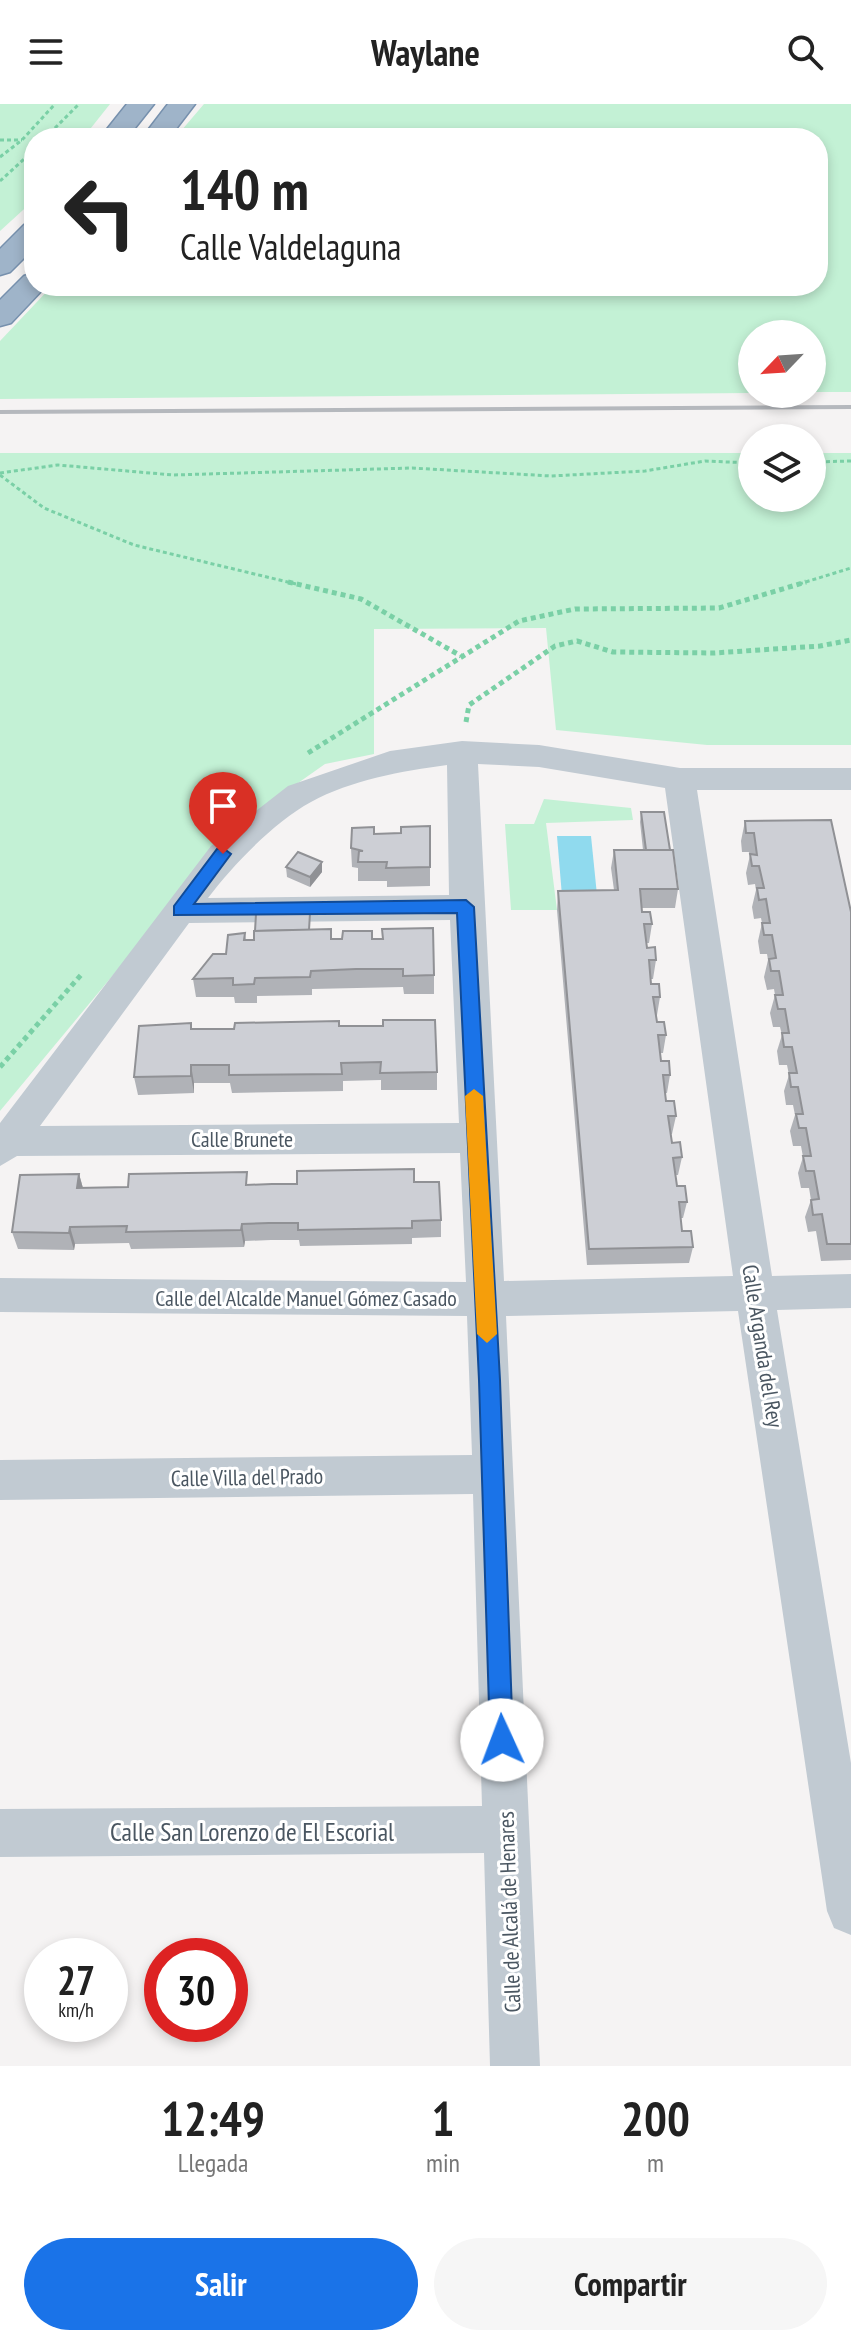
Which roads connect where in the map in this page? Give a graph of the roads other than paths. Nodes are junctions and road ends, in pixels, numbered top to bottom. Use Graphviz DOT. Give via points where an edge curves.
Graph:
graph roads {
  1 [pos="141,104"];
  2 [pos="182,104"];
  3 [pos="121,128"];
  4 [pos="163,128"];
  5 [pos="24,241"];
  6 [pos="0,266"];
  7 [pos="24,292"];
  8 [pos="0,317"];
  9 [pos="463,739"];
  10 [pos="680,779"];
  11 [pos="851,779"];
  12 [pos="466,907"];
  13 [pos="180,911"];
  14 [pos="476,1138"];
  15 [pos="4,1146"];
  16 [pos="851,1291"];
  17 [pos="755,1292"];
  18 [pos="0,1295"];
  19 [pos="485,1299"];
  20 [pos="493,1474"];
  21 [pos="0,1480"];
  22 [pos="505,1829"];
  23 [pos="0,1833"];
  24 [pos="851,1911"];
  25 [pos="515,2066"];
  1 -- 3 [label="highway"];
  2 -- 4 [label="highway"];
  5 -- 6 [label="highway"];
  7 -- 8 [label="highway"];
  9 -- 10 [label="street"];
  9 -- 12 [label="street, Calle de Alcalá de Henares"];
  9 -- 13 [label="street" via="299,794 223,854"];
  10 -- 11 [label="street"];
  10 -- 17 [label="street, Calle Arganda del Rey"];
  12 -- 13 [label="street"];
  12 -- 14 [label="street, Calle de Alcalá de Henares"];
  13 -- 15 [label="street"];
  14 -- 15 [label="street, Calle Brunete"];
  14 -- 19 [label="street, Calle de Alcalá de Henares"];
  16 -- 17 [label="street, Calle del Alcalde Manuel Gómez Casado"];
  17 -- 19 [label="street, Calle del Alcalde Manuel Gómez Casado"];
  17 -- 24 [label="street, Calle Arganda del Rey"];
  18 -- 19 [label="street, Calle del Alcalde Manuel Gómez Casado"];
  19 -- 20 [label="street, Calle de Alcalá de Henares"];
  20 -- 21 [label="street, Calle Villa del Prado"];
  20 -- 22 [label="street, Calle de Alcalá de Henares"];
  22 -- 23 [label="street, Calle San Lorenzo de El Escorial"];
  22 -- 25 [label="street, Calle de Alcalá de Henares"];
}
